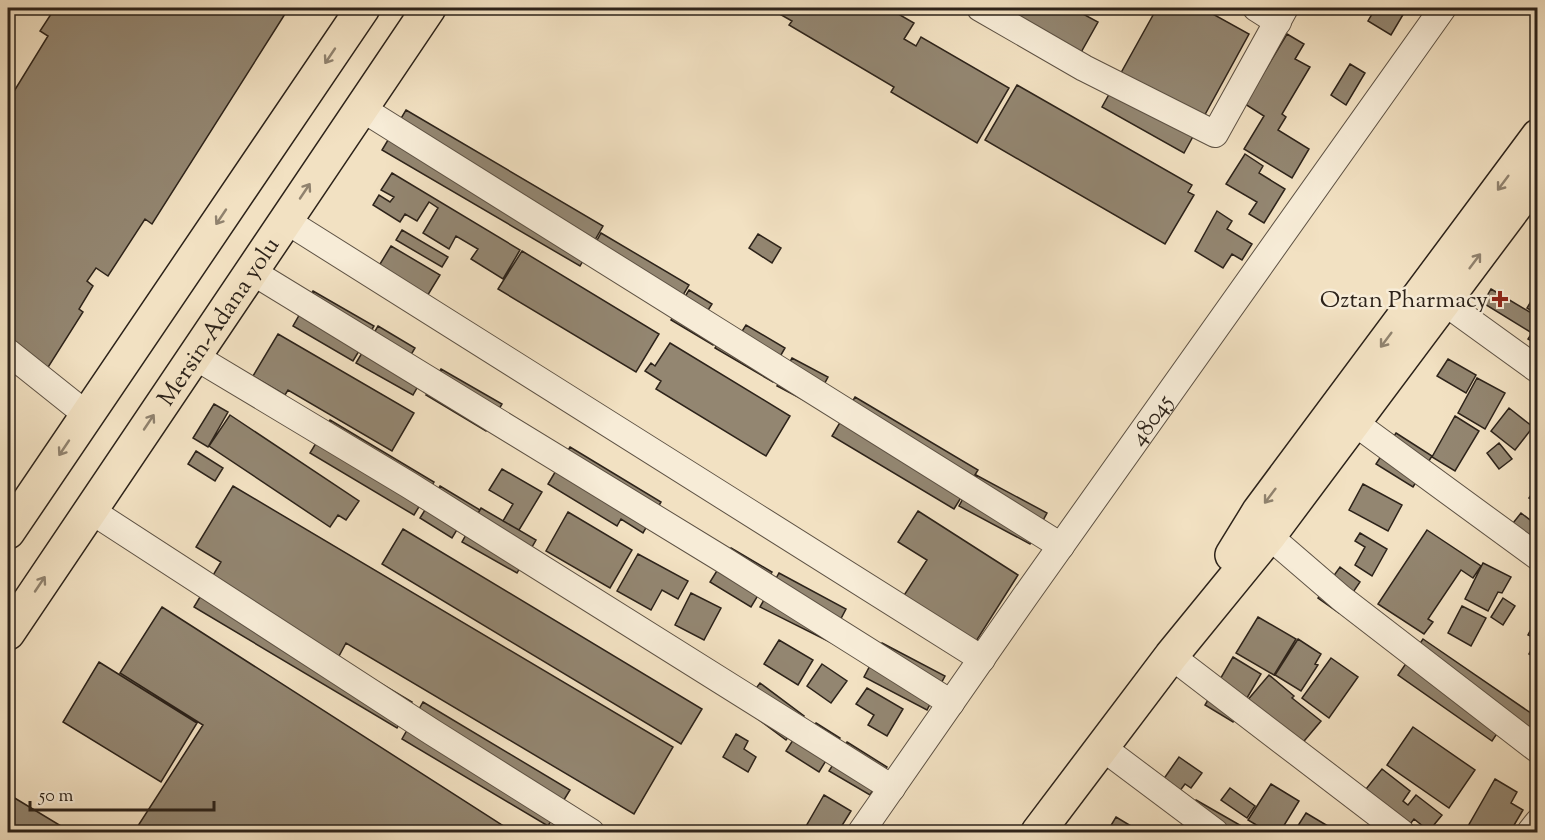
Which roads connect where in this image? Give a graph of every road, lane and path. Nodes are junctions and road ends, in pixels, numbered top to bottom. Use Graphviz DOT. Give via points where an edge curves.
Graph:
graph roads {
  1 [pos="363,8"];
  2 [pos="429,8"];
  3 [pos="980,8"];
  4 [pos="1257,8"];
  5 [pos="1443,8"];
  6 [pos="1281,15"];
  7 [pos="361,108"];
  8 [pos="1538,136"];
  9 [pos="1534,186"];
  10 [pos="285,220"];
  11 [pos="251,271"];
  12 [pos="1444,302"];
  13 [pos="8,352"];
  14 [pos="194,356"];
  15 [pos="1538,370"];
  16 [pos="87,414"];
  17 [pos="1355,423"];
  18 [pos="90,510"];
  19 [pos="8,532"];
  20 [pos="1269,536"];
  21 [pos="1061,546"];
  22 [pos="1538,557"];
  23 [pos="8,633"];
  24 [pos="1170,656"];
  25 [pos="982,659"];
  26 [pos="951,703"];
  27 [pos="1102,748"];
  28 [pos="1538,750"];
  29 [pos="892,788"];
  30 [pos="1538,822"];
  31 [pos="591,832"];
  32 [pos="861,832"];
  33 [pos="1038,832"];
  34 [pos="1215,832"];
  35 [pos="1401,832"];
  36 [pos="1530,832"];
  1 -- 16 [label="main road, one-way"];
  2 -- 7 [label="main road, Mersin-Adana yolu"];
  3 -- 6 [label="street" via="1084,68 1215,134"];
  4 -- 6 [label="street"];
  5 -- 21 [label="street, 48045"];
  10 -- 7 [label="main road, Mersin-Adana yolu, one-way"];
  7 -- 21 [label="street"];
  8 -- 24 [label="main road, one-way" via="1259,511"];
  12 -- 9 [label="main road, one-way"];
  10 -- 11 [label="main road, Mersin-Adana yolu"];
  10 -- 25 [label="street"];
  11 -- 14 [label="main road, Mersin-Adana yolu"];
  11 -- 26 [label="street"];
  12 -- 15 [label="street"];
  12 -- 17 [label="main road"];
  13 -- 16 [label="street"];
  18 -- 14 [label="main road, Mersin-Adana yolu, one-way"];
  14 -- 29 [label="street" via="410,485"];
  16 -- 19 [label="main road, one-way"];
  17 -- 20 [label="main road"];
  17 -- 22 [label="street"];
  23 -- 18 [label="main road, Mersin-Adana yolu, one-way"];
  18 -- 31 [label="street"];
  20 -- 24 [label="main road"];
  20 -- 28 [label="street" via="1341,598"];
  21 -- 25 [label="street, 48045"];
  24 -- 27 [label="main road"];
  24 -- 35 [label="street"];
  25 -- 26 [label="street, 48045"];
  26 -- 29 [label="street, 48045"];
  27 -- 33 [label="main road"];
  27 -- 34 [label="street"];
  29 -- 32 [label="street, 48045"];
  30 -- 36 [label="street"];
}
